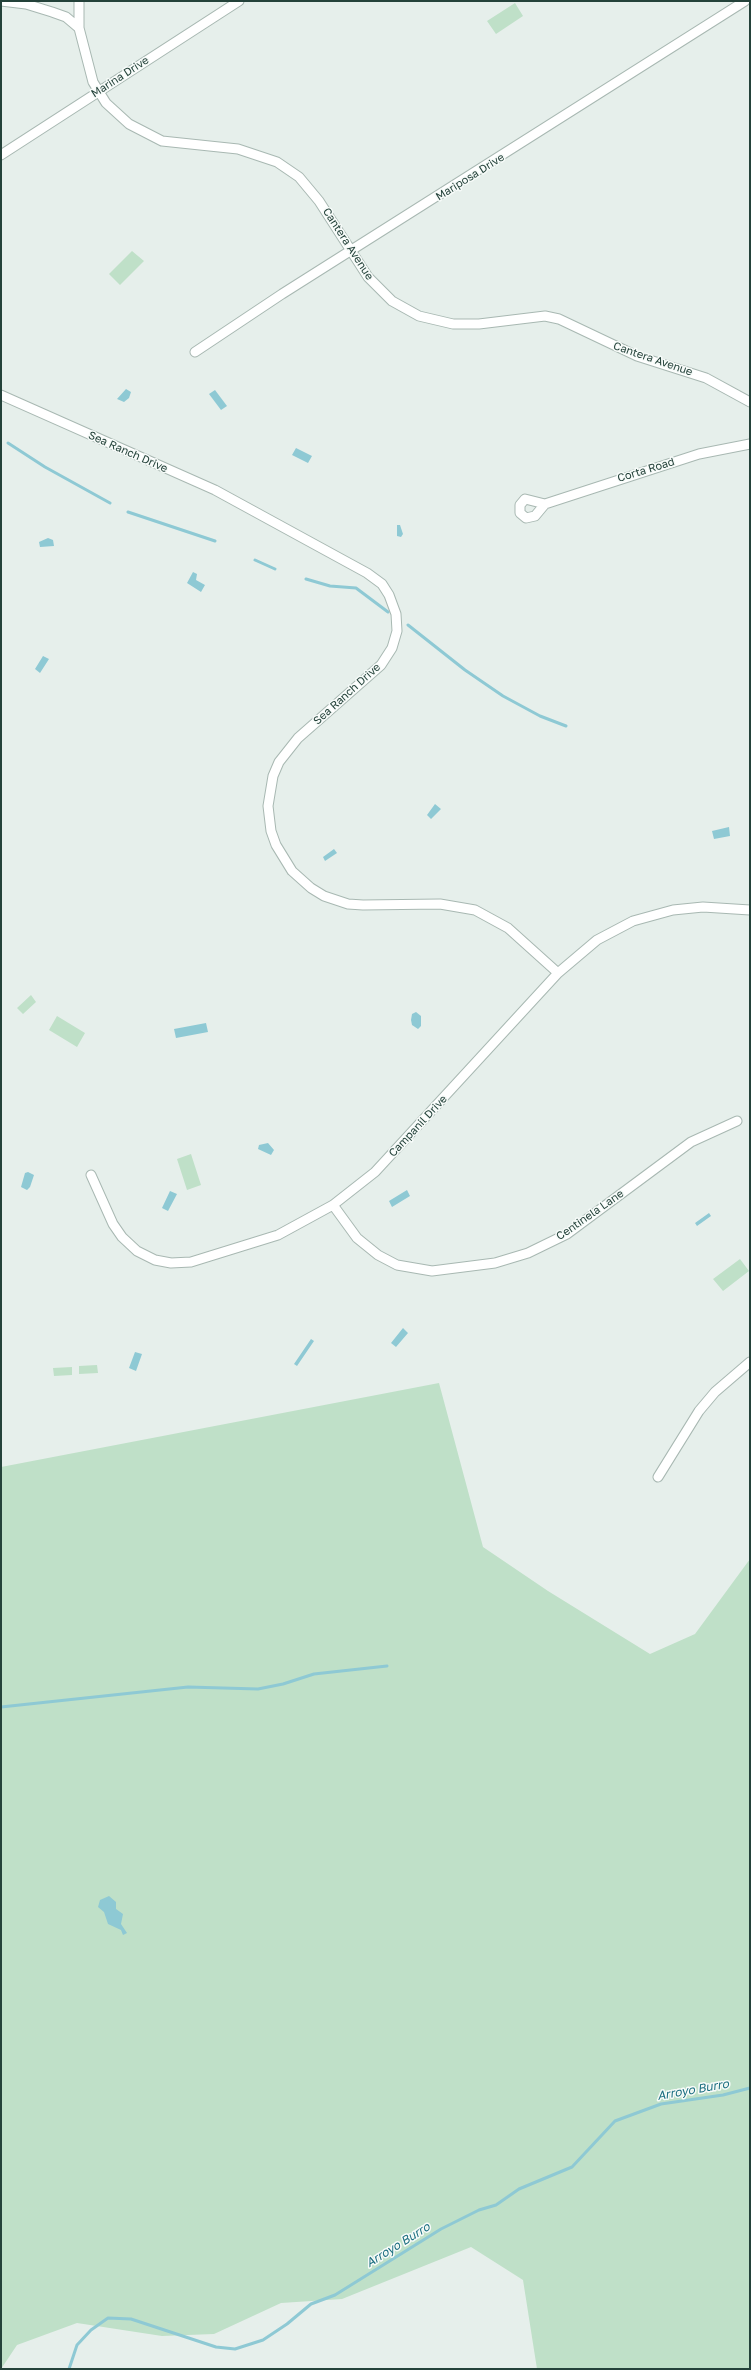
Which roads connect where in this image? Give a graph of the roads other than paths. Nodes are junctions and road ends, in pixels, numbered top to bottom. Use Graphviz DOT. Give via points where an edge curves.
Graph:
graph roads {
  1 [pos="79,1"];
  2 [pos="239,1"];
  3 [pos="745,1"];
  4 [pos="1,2"];
  5 [pos="79,28"];
  6 [pos="98,91"];
  7 [pos="1,155"];
  8 [pos="352,250"];
  9 [pos="195,352"];
  10 [pos="1,395"];
  11 [pos="750,402"];
  12 [pos="750,444"];
  13 [pos="545,504"];
  14 [pos="750,910"];
  15 [pos="558,973"];
  16 [pos="737,1121"];
  17 [pos="91,1174"];
  18 [pos="333,1205"];
  19 [pos="750,1362"];
  20 [pos="658,1477"];
  1 -- 5 [label="street"];
  2 -- 6 [label="street, Marina Drive"];
  3 -- 8 [label="street, Mariposa Drive"];
  4 -- 5 [label="street" via="26,4 52,12 66,17"];
  5 -- 6 [label="street" via="93,82"];
  6 -- 7 [label="street, Marina Drive"];
  6 -- 8 [label="street, Cantera Avenue" via="129,124 162,141 238,149 277,162 299,177 311,190"];
  8 -- 9 [label="street, Mariposa Drive"];
  8 -- 11 [label="street, Cantera Avenue" via="378,289 392,301 419,316 453,324 479,324 545,316 559,319 637,356 706,378"];
  10 -- 15 [label="street, Sea Ranch Drive" via="215,490 367,573 382,584 396,614 397,631 392,648 381,665 298,738 279,762 273,776 268,806 271,831 282,859 310,888 348,904 440,904 475,910 508,928"];
  12 -- 13 [label="street, Corta Road" via="699,454"];
  14 -- 15 [label="street, Campanil Drive" via="703,907 652,915 620,927 597,940"];
  15 -- 18 [label="street, Campanil Drive" via="394,1153 360,1185"];
  16 -- 18 [label="street, Centinela Lane" via="690,1142 567,1234 528,1253 496,1263 432,1271 397,1265 378,1255 357,1238"];
  17 -- 18 [label="street, Campanil Drive" via="113,1224 122,1237 146,1256 171,1263 201,1260 278,1235"];
  19 -- 20 [label="street" via="715,1392 699,1411"];
}
